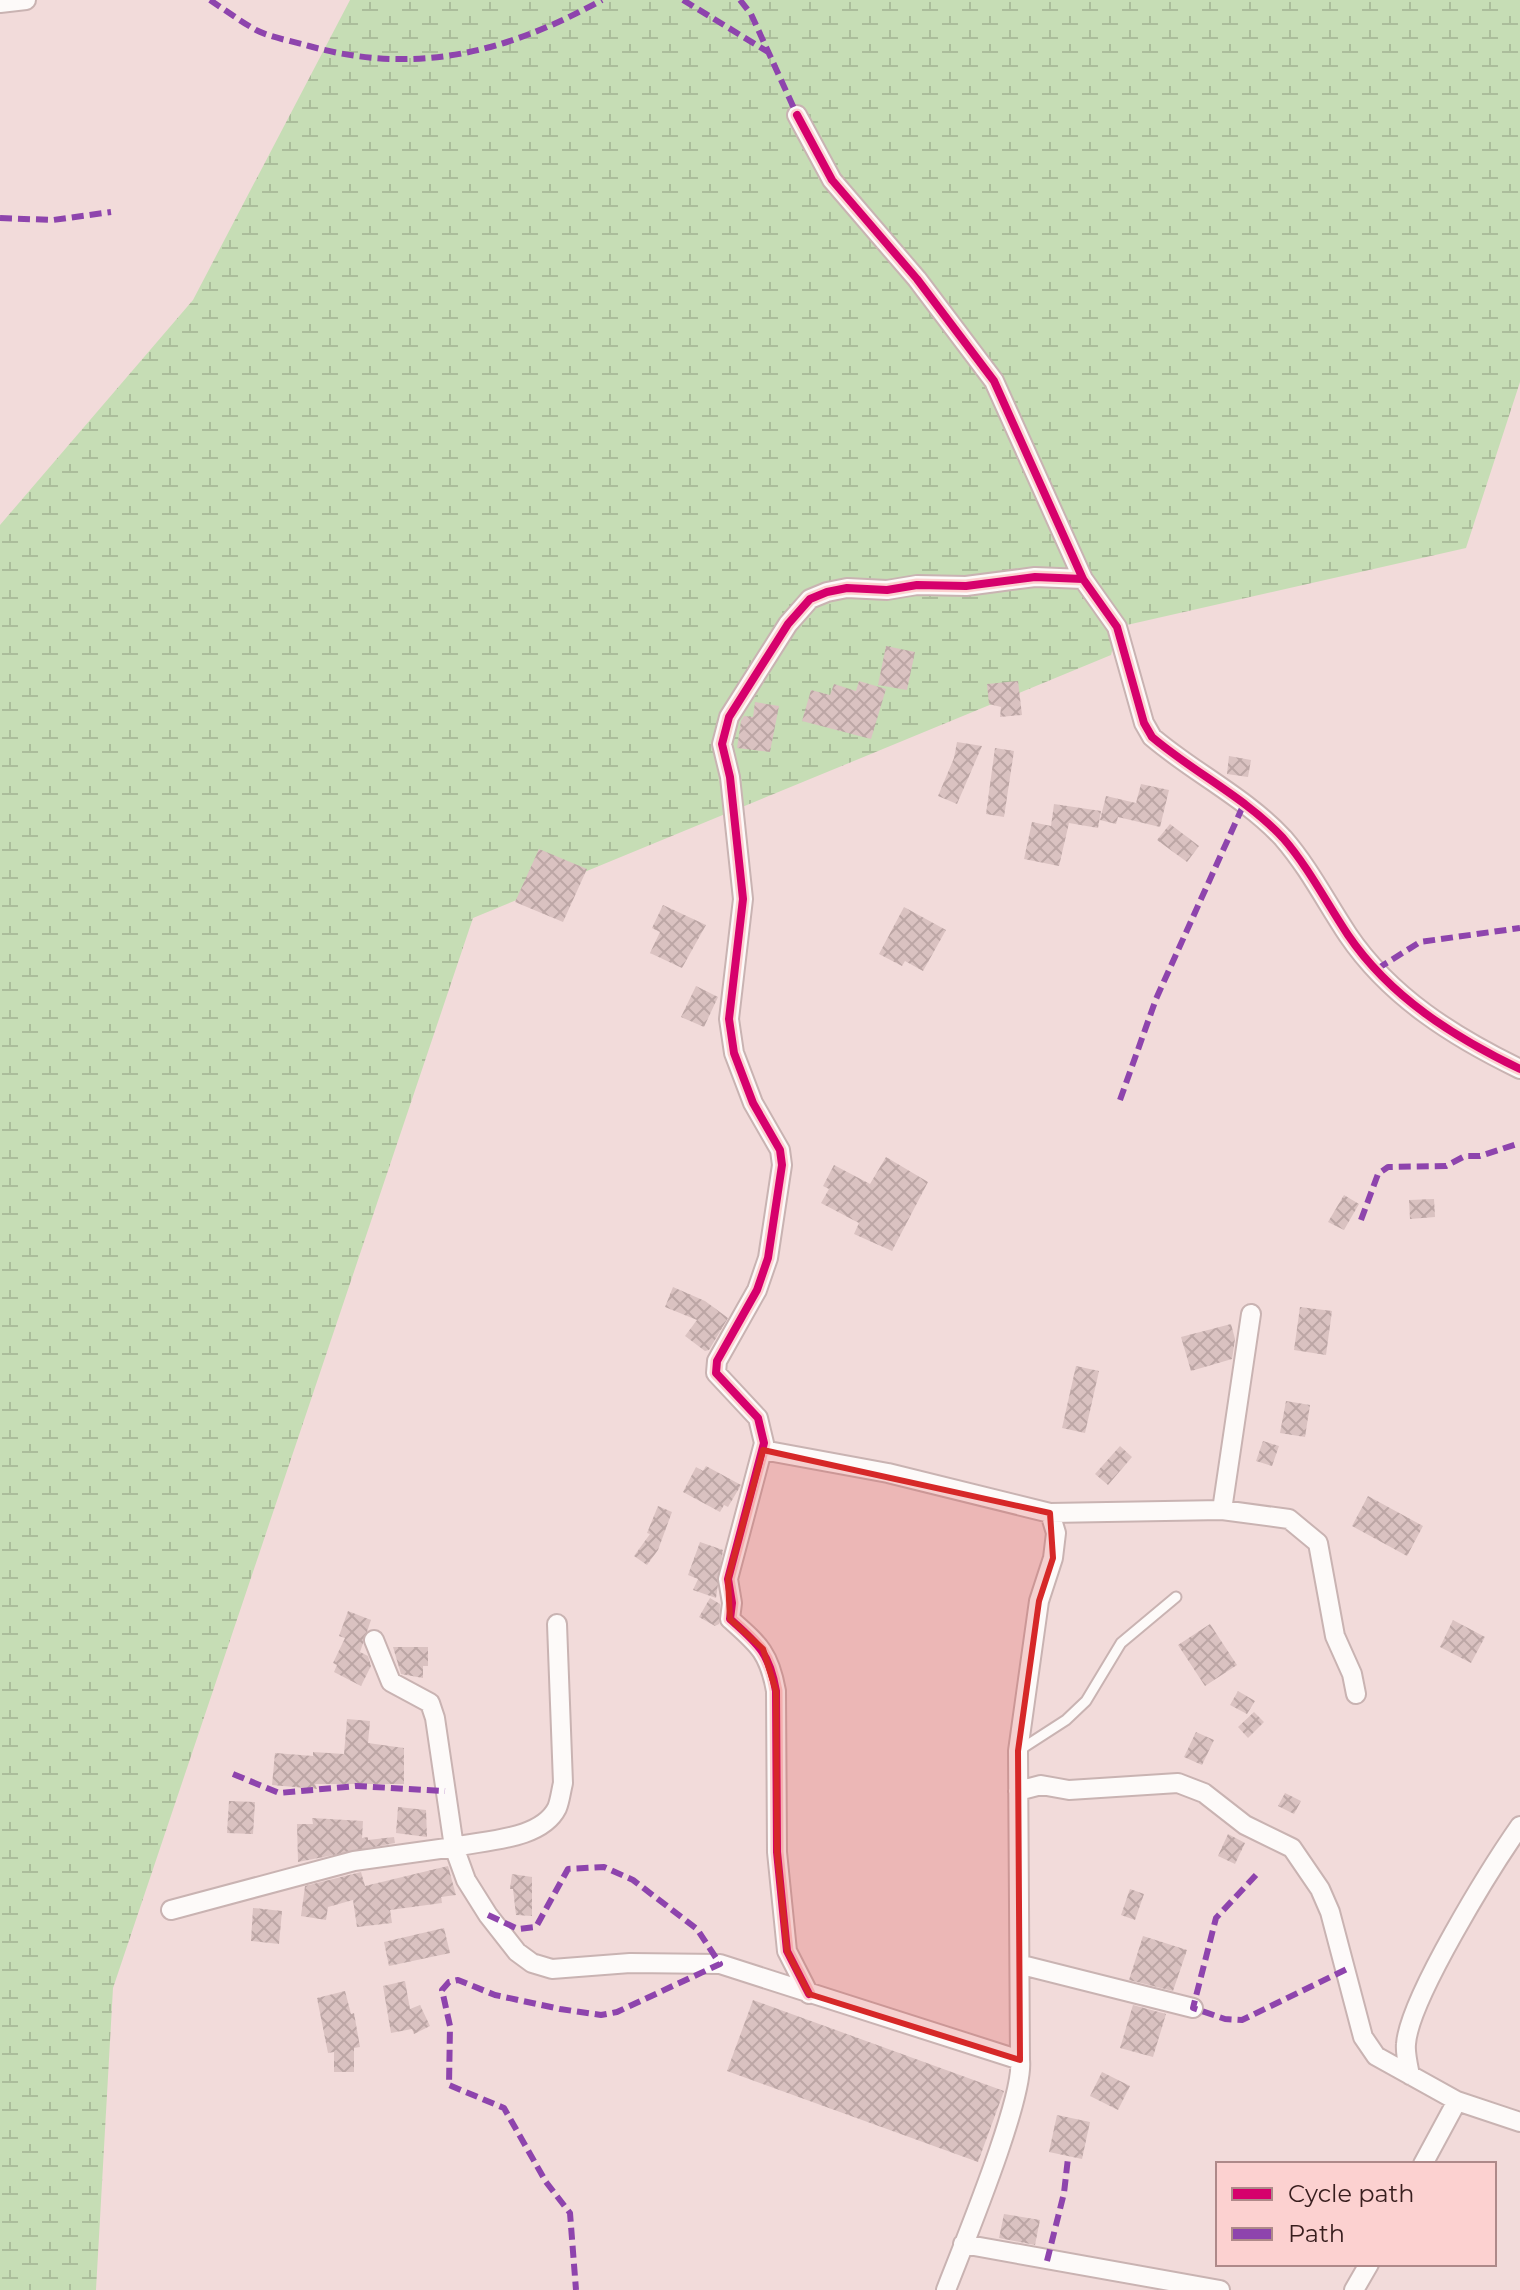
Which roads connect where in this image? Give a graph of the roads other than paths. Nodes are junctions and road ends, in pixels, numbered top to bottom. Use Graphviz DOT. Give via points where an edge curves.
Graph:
graph roads {
  1 [pos="26,0"];
  2 [pos="0,3"];
  3 [pos="797,115"];
  4 [pos="1083,579"];
  5 [pos="1520,1069"];
  6 [pos="1251,1314"];
  7 [pos="763,1450"];
  8 [pos="1222,1510"];
  9 [pos="1050,1513"];
  10 [pos="1176,1597"];
  11 [pos="557,1624"];
  12 [pos="374,1640"];
  13 [pos="1356,1694"];
  14 [pos="1018,1751"];
  15 [pos="1018,1791"];
  16 [pos="1520,1826"];
  17 [pos="454,1847"];
  18 [pos="171,1910"];
  19 [pos="1022,1965"];
  20 [pos="809,1994"];
  21 [pos="1193,2008"];
  22 [pos="1020,2060"];
  23 [pos="1410,2075"];
  24 [pos="1457,2101"];
  25 [pos="1520,2122"];
  26 [pos="1424,2162"];
  27 [pos="963,2244"];
  28 [pos="1368,2266"];
  29 [pos="1208,2289"];
  30 [pos="946,2290"];
  31 [pos="1354,2290"];
  1 -- 2 [label="street"];
  3 -- 4 [label="street" via="832,180 917,279 994,381"];
  4 -- 5 [label="street" via="1117,627 1152,737 1281,836 1349,937 1417,1009 1455,1036"];
  4 -- 7 [label="street" via="1035,577 966,586 827,592 810,599 788,624 729,717 722,744 743,899 729,1019 734,1053 753,1103 780,1150 782,1165 768,1258 757,1290 721,1350 716,1373 758,1418"];
  6 -- 8 [label="street"];
  7 -- 9 [label="street" via="888,1473"];
  7 -- 20 [label="street" via="728,1579 730,1619 763,1649 772,1666 777,1852 787,1951"];
  8 -- 9 [label="street"];
  8 -- 13 [label="street" via="1289,1519 1318,1543 1332,1627"];
  9 -- 14 [label="street" via="1056,1533 1053,1558 1039,1601"];
  10 -- 14 [label="lane" via="1121,1643 1086,1701"];
  11 -- 17 [label="street" via="563,1783 557,1808 543,1824 526,1832"];
  12 -- 17 [label="street" via="391,1682 430,1703"];
  14 -- 15 [label="street"];
  15 -- 19 [label="street"];
  15 -- 23 [label="street" via="1041,1785 1069,1790 1178,1783 1204,1793 1245,1825 1292,1848 1330,1912 1363,2037 1376,2056"];
  16 -- 23 [label="street" via="1417,2006 1406,2043"];
  17 -- 18 [label="street" via="354,1861"];
  17 -- 20 [label="street" via="466,1880 488,1915 532,1963 552,1969 720,1964"];
  19 -- 21 [label="street"];
  19 -- 22 [label="street"];
  20 -- 22 [label="street"];
  22 -- 27 [label="street" via="1002,2133"];
  23 -- 24 [label="street"];
  24 -- 25 [label="street"];
  24 -- 26 [label="street"];
  27 -- 29 [label="street"];
  27 -- 30 [label="street"];
  28 -- 31 [label="street"];
}
